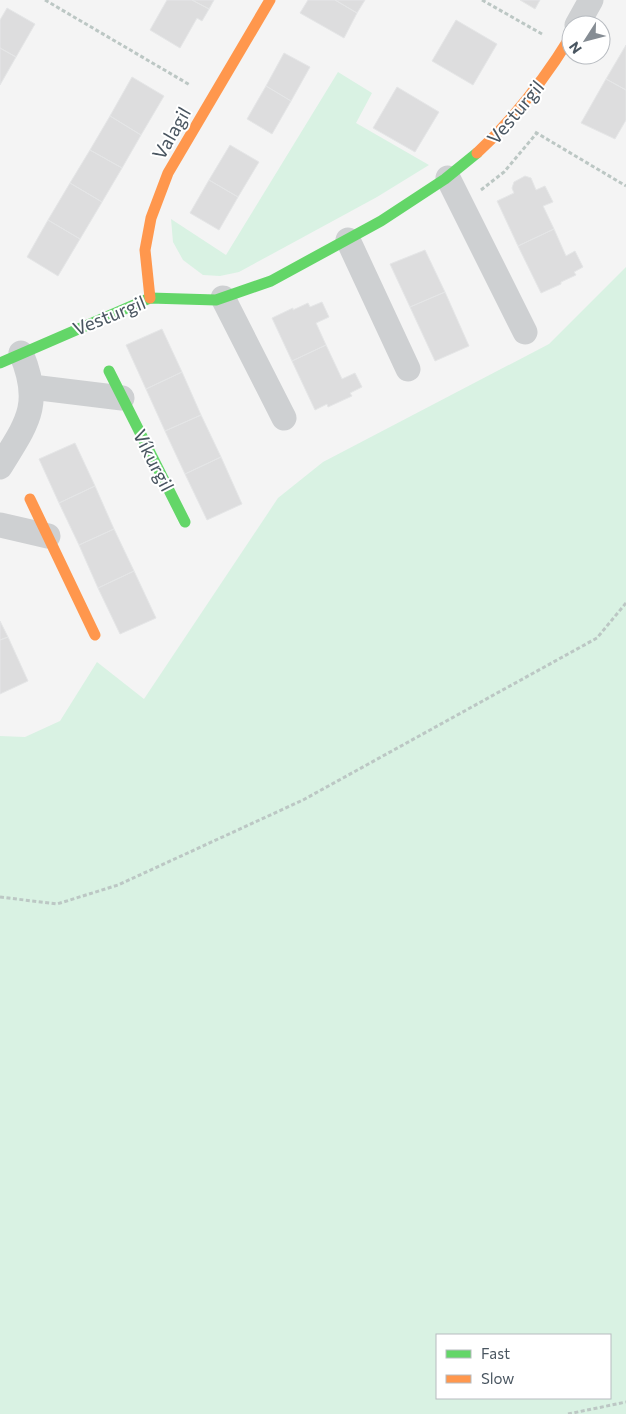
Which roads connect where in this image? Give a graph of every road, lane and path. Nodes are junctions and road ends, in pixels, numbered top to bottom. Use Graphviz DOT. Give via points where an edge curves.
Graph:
graph roads {
  1 [pos="45,0"];
  2 [pos="270,0"];
  3 [pos="482,0"];
  4 [pos="591,0"];
  5 [pos="583,15"];
  6 [pos="561,45"];
  7 [pos="561,52"];
  8 [pos="212,98"];
  9 [pos="513,119"];
  10 [pos="448,178"];
  11 [pos="626,186"];
  12 [pos="348,240"];
  13 [pos="150,298"];
  14 [pos="223,298"];
  15 [pos="525,332"];
  16 [pos="10,358"];
  17 [pos="408,370"];
  18 [pos="108,371"];
  19 [pos="32,387"];
  20 [pos="122,398"];
  21 [pos="284,418"];
  22 [pos="0,467"];
  23 [pos="30,499"];
  24 [pos="185,522"];
  25 [pos="0,525"];
  26 [pos="48,536"];
  27 [pos="626,603"];
  28 [pos="95,635"];
  29 [pos="0,897"];
  30 [pos="626,1402"];
  31 [pos="568,1414"];
  1 -- 8 [label="path"];
  2 -- 8 [label="street, Valagil"];
  3 -- 6 [label="path"];
  4 -- 5 [label="street"];
  7 -- 9 [label="street, Vesturgil"];
  8 -- 13 [label="street, Valagil" via="168,173 151,218 145,250"];
  9 -- 10 [label="street, Vesturgil"];
  9 -- 11 [label="path"];
  10 -- 12 [label="street, Vesturgil" via="395,214"];
  10 -- 15 [label="street"];
  12 -- 14 [label="street, Vesturgil" via="268,281"];
  12 -- 17 [label="street"];
  13 -- 14 [label="street, Vesturgil"];
  13 -- 16 [label="street, Vesturgil"];
  14 -- 21 [label="street"];
  16 -- 19 [label="street" via="29,372"];
  18 -- 20 [label="street, Víkurgil"];
  19 -- 20 [label="street"];
  19 -- 22 [label="street" via="33,400 27,420"];
  20 -- 24 [label="street, Víkurgil"];
  23 -- 26 [label="street"];
  25 -- 26 [label="street"];
  26 -- 28 [label="street"];
  27 -- 29 [label="path" via="597,638 303,800 118,886 57,904"];
  30 -- 31 [label="path"];
}
